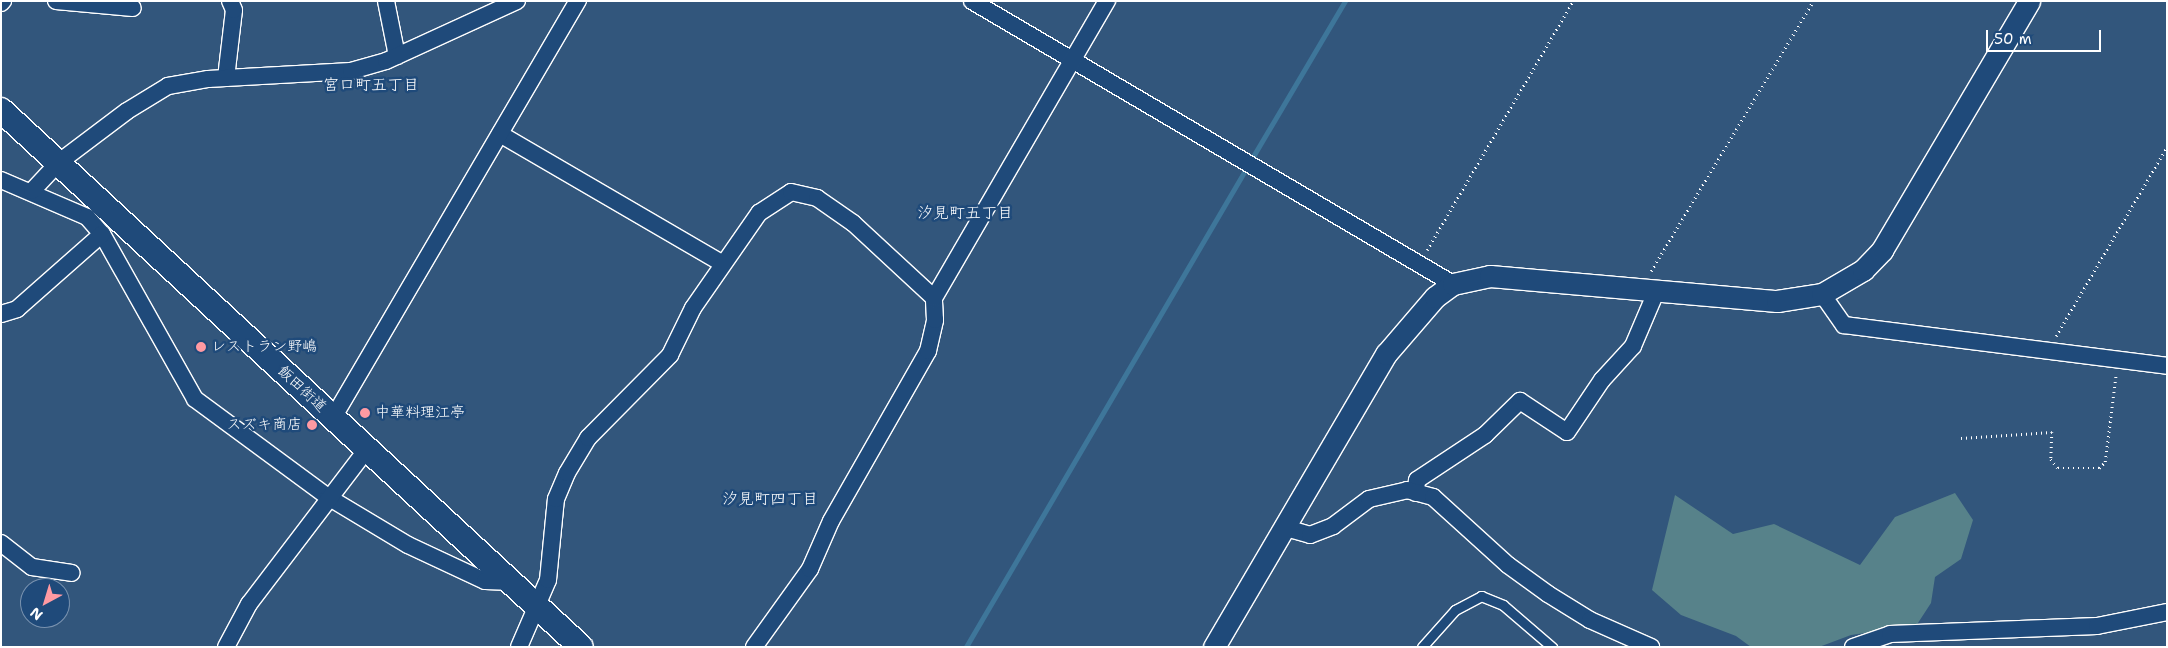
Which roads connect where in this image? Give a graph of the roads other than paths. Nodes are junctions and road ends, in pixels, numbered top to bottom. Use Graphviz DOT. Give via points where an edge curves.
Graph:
graph roads {
  1 [pos="56,1"];
  2 [pos="230,1"];
  3 [pos="386,1"];
  4 [pos="517,1"];
  5 [pos="578,1"];
  6 [pos="972,1"];
  7 [pos="1107,1"];
  8 [pos="2029,1"];
  9 [pos="133,8"];
  10 [pos="398,56"];
  11 [pos="1072,61"];
  12 [pos="226,78"];
  13 [pos="1,110"];
  14 [pos="500,134"];
  15 [pos="58,163"];
  16 [pos="1,180"];
  17 [pos="32,191"];
  18 [pos="102,234"];
  19 [pos="722,263"];
  20 [pos="1453,284"];
  21 [pos="1648,291"];
  22 [pos="1822,294"];
  23 [pos="934,298"];
  24 [pos="1,314"];
  25 [pos="2167,366"];
  26 [pos="333,418"];
  27 [pos="367,449"];
  28 [pos="1416,493"];
  29 [pos="328,497"];
  30 [pos="1286,528"];
  31 [pos="1,544"];
  32 [pos="72,573"];
  33 [pos="515,582"];
  34 [pos="534,603"];
  35 [pos="2167,612"];
  36 [pos="226,647"];
  37 [pos="519,647"];
  38 [pos="581,647"];
  39 [pos="754,647"];
  40 [pos="1214,647"];
  41 [pos="1422,647"];
  42 [pos="1552,647"];
  43 [pos="1651,647"];
  44 [pos="1853,647"];
  1 -- 9 [label="street"];
  2 -- 12 [label="street" via="234,10"];
  3 -- 10 [label="street"];
  4 -- 10 [label="street"];
  5 -- 14 [label="street"];
  6 -- 11 [label="street"];
  7 -- 11 [label="street"];
  8 -- 22 [label="street" via="1882,250 1863,270"];
  10 -- 12 [label="street" via="351,71"];
  11 -- 20 [label="street"];
  11 -- 23 [label="street"];
  12 -- 15 [label="street" via="184,82 152,93"];
  13 -- 15 [label="main road, 飯田街道"];
  14 -- 19 [label="street"];
  14 -- 26 [label="street"];
  15 -- 17 [label="street"];
  15 -- 26 [label="main road, 飯田街道"];
  16 -- 17 [label="street"];
  17 -- 18 [label="street" via="87,217"];
  18 -- 24 [label="street" via="17,309"];
  18 -- 29 [label="street" via="195,400"];
  19 -- 23 [label="street" via="759,213 791,192 803,193 853,223"];
  19 -- 34 [label="street" via="670,355 588,438 567,473 556,499 548,580"];
  20 -- 21 [label="street" via="1490,276 1531,276"];
  20 -- 30 [label="street" via="1410,322 1386,354"];
  21 -- 22 [label="street" via="1777,301"];
  21 -- 28 [label="street" via="1633,346 1602,380 1567,432 1520,401 1485,435 1418,480"];
  22 -- 25 [label="street" via="1844,325 2049,348"];
  23 -- 39 [label="street" via="935,320 928,351 831,521 810,569"];
  26 -- 27 [label="main road, 飯田街道"];
  27 -- 29 [label="street"];
  27 -- 33 [label="main road, 飯田街道"];
  28 -- 30 [label="street" via="1407,490 1369,499 1333,526 1310,535"];
  28 -- 43 [label="street" via="1433,498 1460,518 1508,565 1548,594 1590,620"];
  29 -- 33 [label="street" via="408,545 476,577"];
  29 -- 36 [label="street" via="249,604"];
  30 -- 40 [label="street"];
  31 -- 32 [label="street" via="32,567"];
  33 -- 34 [label="main road, 飯田街道"];
  34 -- 37 [label="street"];
  34 -- 38 [label="main road, 飯田街道"];
  35 -- 44 [label="street" via="2096,626 1890,634"];
  41 -- 42 [label="lane" via="1455,610 1481,596 1503,604"];
}
